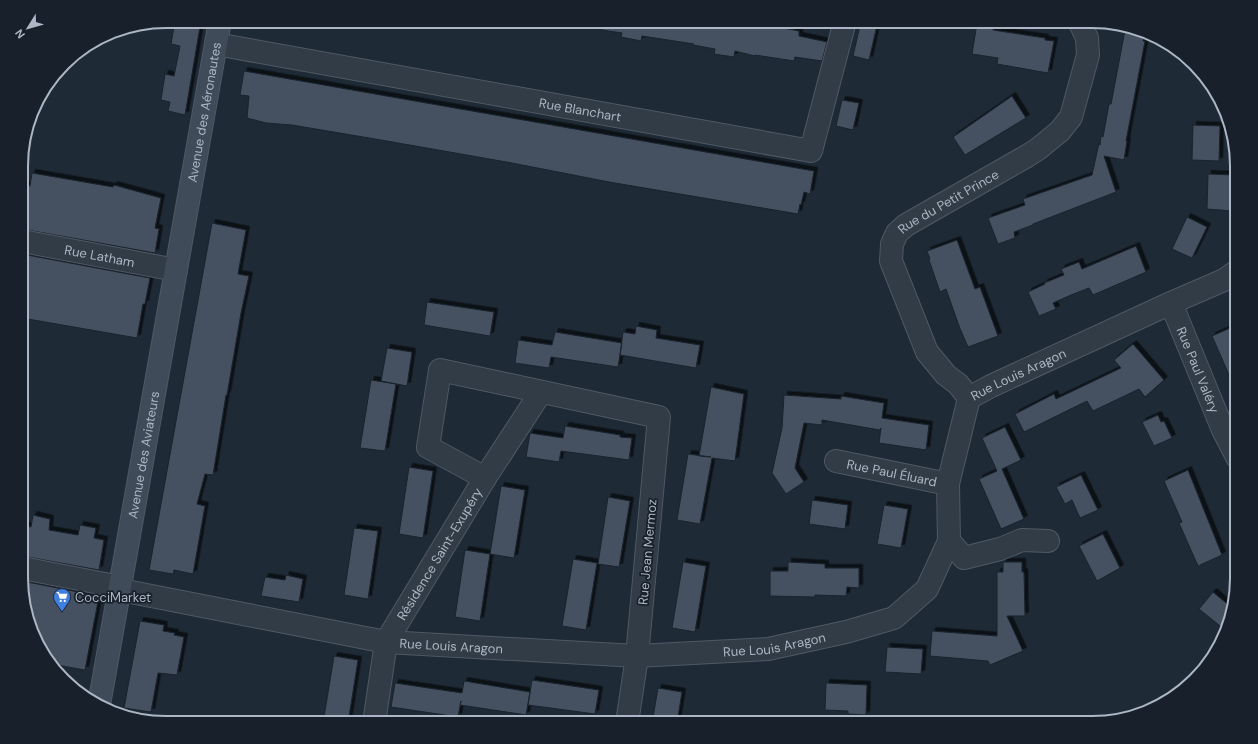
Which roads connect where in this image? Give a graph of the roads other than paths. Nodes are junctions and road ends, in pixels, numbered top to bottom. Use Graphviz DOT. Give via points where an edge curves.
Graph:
graph roads {
  1 [pos="219,28"];
  2 [pos="843,28"];
  3 [pos="1082,28"];
  4 [pos="216,44"];
  5 [pos="188,204"];
  6 [pos="28,242"];
  7 [pos="176,270"];
  8 [pos="1230,276"];
  9 [pos="1171,303"];
  10 [pos="541,392"];
  11 [pos="969,398"];
  12 [pos="624,410"];
  13 [pos="1230,427"];
  14 [pos="836,461"];
  15 [pos="485,478"];
  16 [pos="948,484"];
  17 [pos="949,540"];
  18 [pos="1048,542"];
  19 [pos="28,569"];
  20 [pos="119,588"];
  21 [pos="386,642"];
  22 [pos="638,656"];
  23 [pos="100,699"];
  24 [pos="375,716"];
  25 [pos="628,716"];
  1 -- 4 [label="street, Avenue des Aéronautes"];
  2 -- 4 [label="street, Rue Blanchart" via="811,151"];
  3 -- 11 [label="street, Rue du Petit Prince" via="1087,38 1088,55 1071,117 1060,131 1038,149 906,225 897,233 892,244 891,261 927,352"];
  4 -- 5 [label="street, Avenue des Aéronautes"];
  5 -- 7 [label="street, Avenue des Aviateurs"];
  6 -- 7 [label="street, Rue Latham"];
  7 -- 20 [label="street, Avenue des Aviateurs"];
  8 -- 9 [label="street, Rue Louis Aragon"];
  9 -- 11 [label="street, Rue Louis Aragon"];
  9 -- 13 [label="street, Rue Paul Valéry"];
  10 -- 12 [label="street, Résidence Saint-Exupéry"];
  10 -- 15 [label="street, Résidence Saint-Exupéry"];
  10 -- 15 [label="street, Résidence Saint-Exupéry" via="440,370 428,447"];
  11 -- 16 [label="street, Rue Louis Aragon"];
  12 -- 22 [label="street, Rue Jean Mermoz" via="659,417"];
  14 -- 16 [label="street, Rue Paul Éluard"];
  15 -- 21 [label="street, Résidence Saint-Exupéry"];
  16 -- 17 [label="street, Rue Louis Aragon"];
  17 -- 18 [label="street" via="964,558 1000,549 1022,540"];
  17 -- 22 [label="street, Rue Louis Aragon" via="927,589 894,618 846,632 768,649"];
  19 -- 20 [label="street, Rue Louis Aragon"];
  20 -- 21 [label="street, Rue Louis Aragon"];
  20 -- 23 [label="street, Avenue des Aviateurs"];
  21 -- 22 [label="street, Rue Louis Aragon"];
  21 -- 24 [label="street, Résidence Saint-Exupéry"];
  22 -- 25 [label="street, Rue Jean Mermoz"];
}
